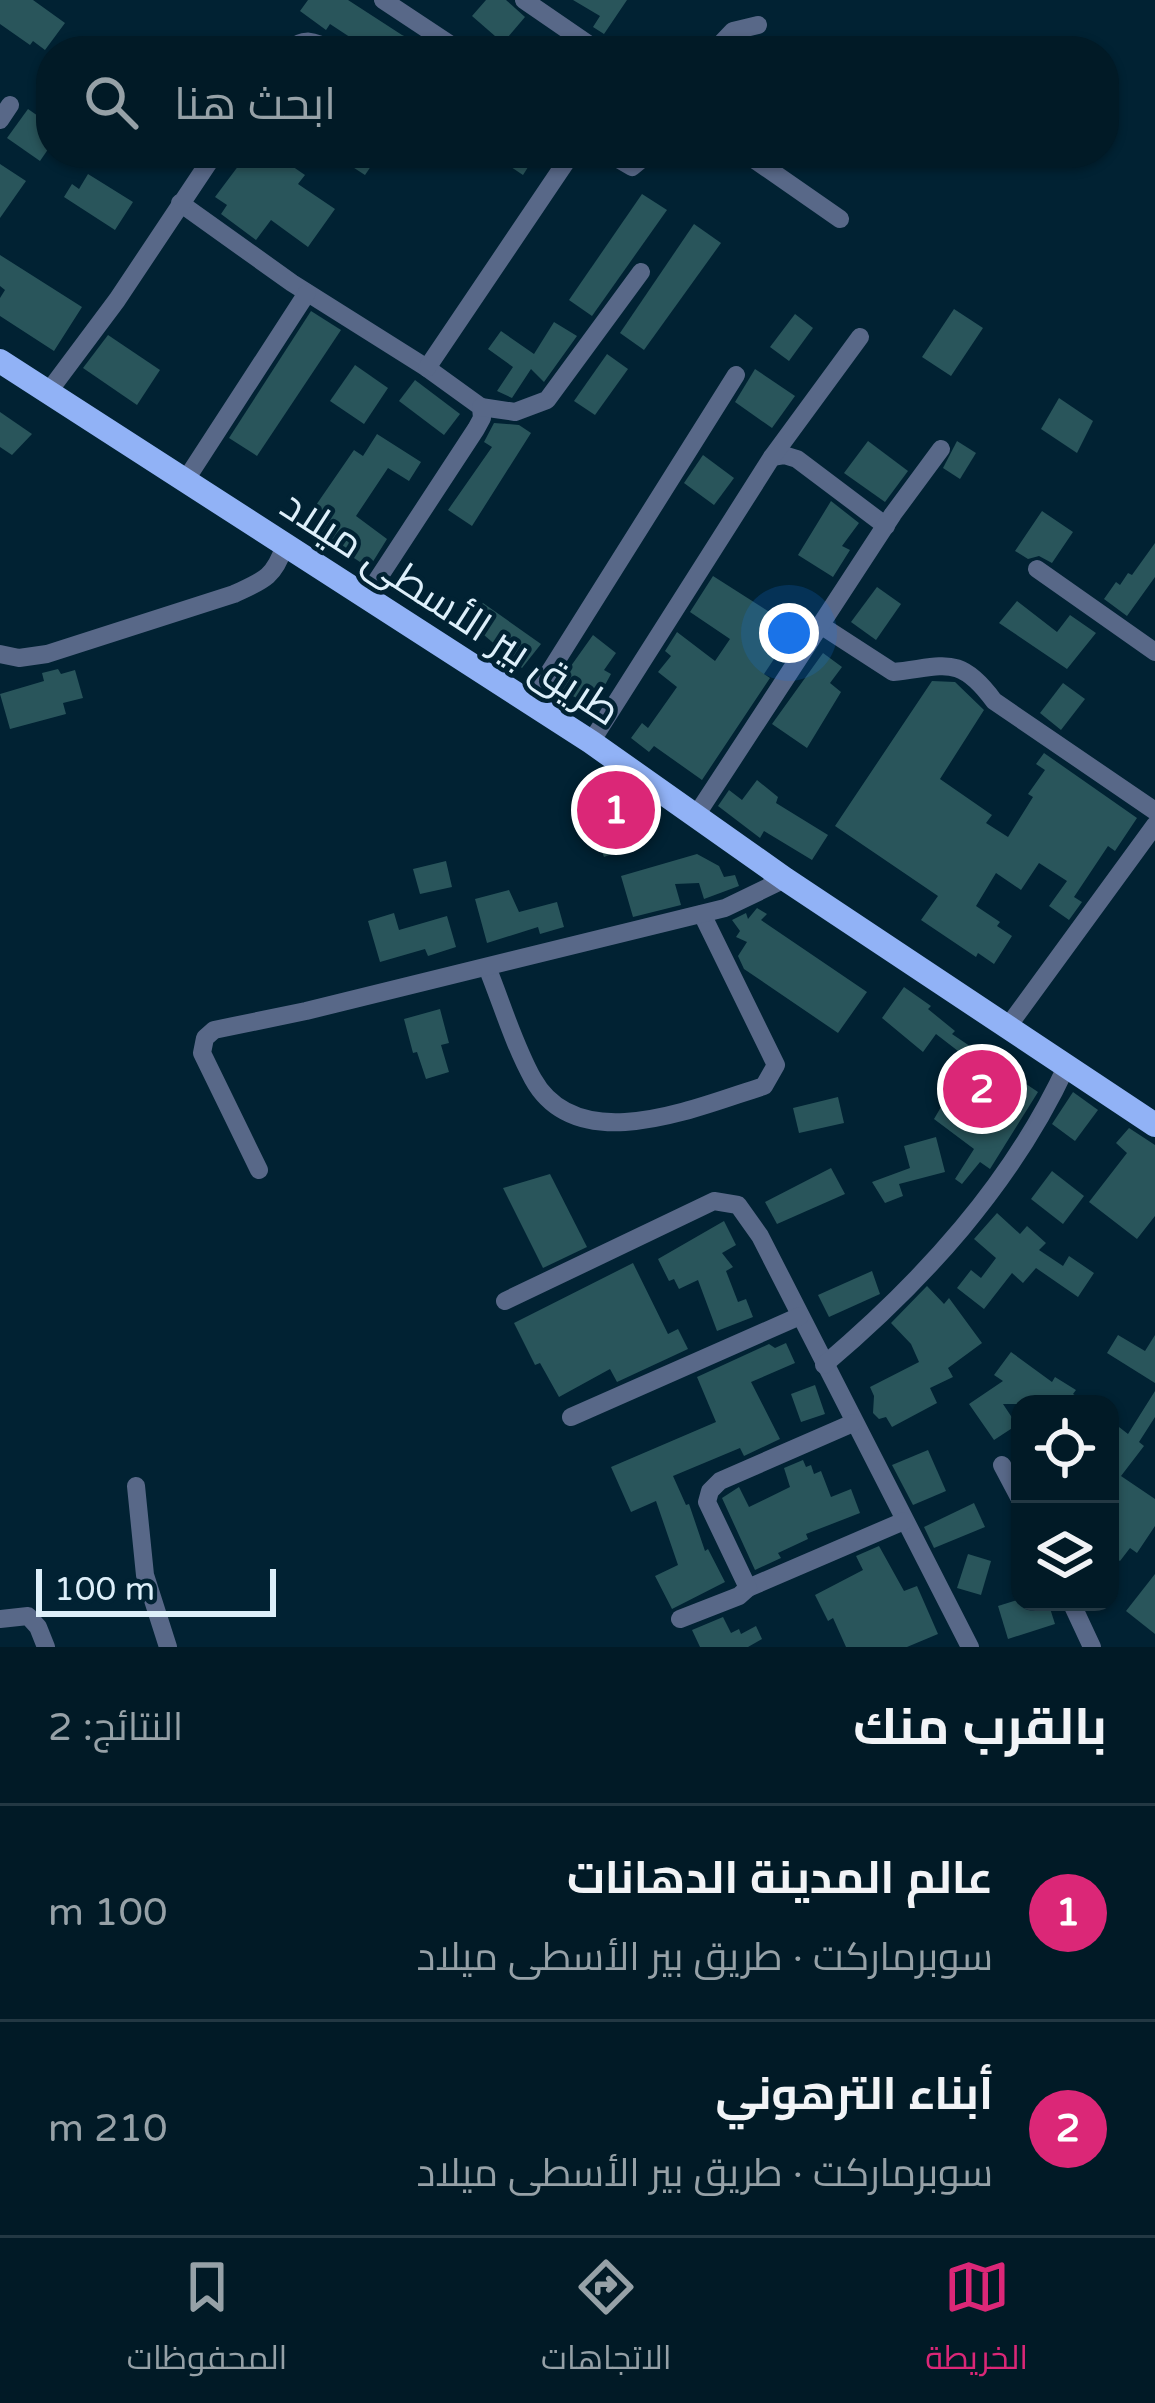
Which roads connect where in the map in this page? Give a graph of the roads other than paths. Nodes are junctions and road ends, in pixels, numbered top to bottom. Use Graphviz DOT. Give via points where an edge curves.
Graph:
graph roads {
  1 [pos="383,0"];
  2 [pos="524,0"];
  3 [pos="406,6"];
  4 [pos="758,25"];
  5 [pos="442,36"];
  6 [pos="576,36"];
  7 [pos="728,36"];
  8 [pos="204,168"];
  9 [pos="562,168"];
  10 [pos="767,168"];
  11 [pos="180,203"];
  12 [pos="840,219"];
  13 [pos="641,272"];
  14 [pos="308,293"];
  15 [pos="860,337"];
  16 [pos="0,361"];
  17 [pos="428,368"];
  18 [pos="736,375"];
  19 [pos="49,391"];
  20 [pos="481,406"];
  21 [pos="941,448"];
  22 [pos="772,457"];
  23 [pos="185,481"];
  24 [pos="886,526"];
  25 [pos="284,547"];
  26 [pos="1037,569"];
  27 [pos="366,597"];
  28 [pos="822,626"];
  29 [pos="1155,652"];
  30 [pos="0,654"];
  31 [pos="530,703"];
  32 [pos="591,742"];
  33 [pos="1155,811"];
  34 [pos="695,817"];
  35 [pos="1155,824"];
  36 [pos="784,879"];
  37 [pos="702,914"];
  38 [pos="487,968"];
  39 [pos="1009,1025"];
  40 [pos="1067,1065"];
  41 [pos="1155,1125"];
  42 [pos="260,1170"];
  43 [pos="505,1301"];
  44 [pos="800,1316"];
  45 [pos="824,1365"];
  46 [pos="571,1417"];
  47 [pos="853,1423"];
  48 [pos="1002,1466"];
  49 [pos="1011,1482"];
  50 [pos="136,1486"];
  51 [pos="904,1521"];
  52 [pos="748,1588"];
  53 [pos="1075,1611"];
  54 [pos="0,1618"];
  55 [pos="680,1619"];
  56 [pos="967,1646"];
  57 [pos="46,1647"];
  58 [pos="169,1647"];
  59 [pos="1093,1647"];
  1 -- 3 [label="street"];
  2 -- 6 [label="street"];
  3 -- 5 [label="street"];
  4 -- 7 [label="street"];
  8 -- 11 [label="street"];
  9 -- 17 [label="street"];
  10 -- 12 [label="street"];
  11 -- 14 [label="street"];
  11 -- 19 [label="street"];
  13 -- 20 [label="street" via="547,400 514,412"];
  14 -- 17 [label="street"];
  14 -- 23 [label="street"];
  15 -- 22 [label="street"];
  16 -- 19 [label="main road, طريق بير الأسطى ميلاد"];
  17 -- 20 [label="street"];
  18 -- 31 [label="street"];
  19 -- 23 [label="main road, طريق بير الأسطى ميلاد"];
  20 -- 27 [label="street" via="476,429"];
  21 -- 24 [label="street"];
  22 -- 24 [label="street" via="796,459"];
  22 -- 32 [label="street"];
  23 -- 25 [label="main road, طريق بير الأسطى ميلاد"];
  24 -- 28 [label="street"];
  25 -- 27 [label="main road, طريق بير الأسطى ميلاد"];
  25 -- 30 [label="street" via="278,568 233,594 47,654"];
  26 -- 29 [label="street"];
  27 -- 31 [label="main road, طريق بير الأسطى ميلاد"];
  28 -- 33 [label="street" via="893,672 956,666"];
  28 -- 34 [label="street"];
  31 -- 32 [label="main road, طريق بير الأسطى ميلاد"];
  32 -- 34 [label="main road, طريق بير الأسطى ميلاد"];
  34 -- 36 [label="main road, طريق بير الأسطى ميلاد"];
  35 -- 39 [label="street"];
  36 -- 37 [label="street"];
  36 -- 39 [label="main road, طريق بير الأسطى ميلاد"];
  37 -- 38 [label="street"];
  37 -- 38 [label="street" via="776,1065 764,1086 643,1123 561,1110 535,1082"];
  38 -- 42 [label="street" via="214,1030 202,1053"];
  39 -- 40 [label="main road, طريق بير الأسطى ميلاد"];
  40 -- 41 [label="main road, طريق بير الأسطى ميلاد"];
  40 -- 45 [label="street" via="982,1205 908,1289"];
  43 -- 44 [label="street" via="713,1201 738,1205"];
  44 -- 45 [label="street"];
  44 -- 46 [label="street"];
  45 -- 47 [label="street"];
  47 -- 51 [label="street"];
  47 -- 52 [label="street" via="710,1491 706,1502"];
  48 -- 49 [label="street"];
  50 -- 58 [label="street" via="145,1575"];
  51 -- 52 [label="street"];
  51 -- 56 [label="street"];
  52 -- 55 [label="street"];
  53 -- 59 [label="street"];
  54 -- 57 [label="street" via="28,1616"];
}
